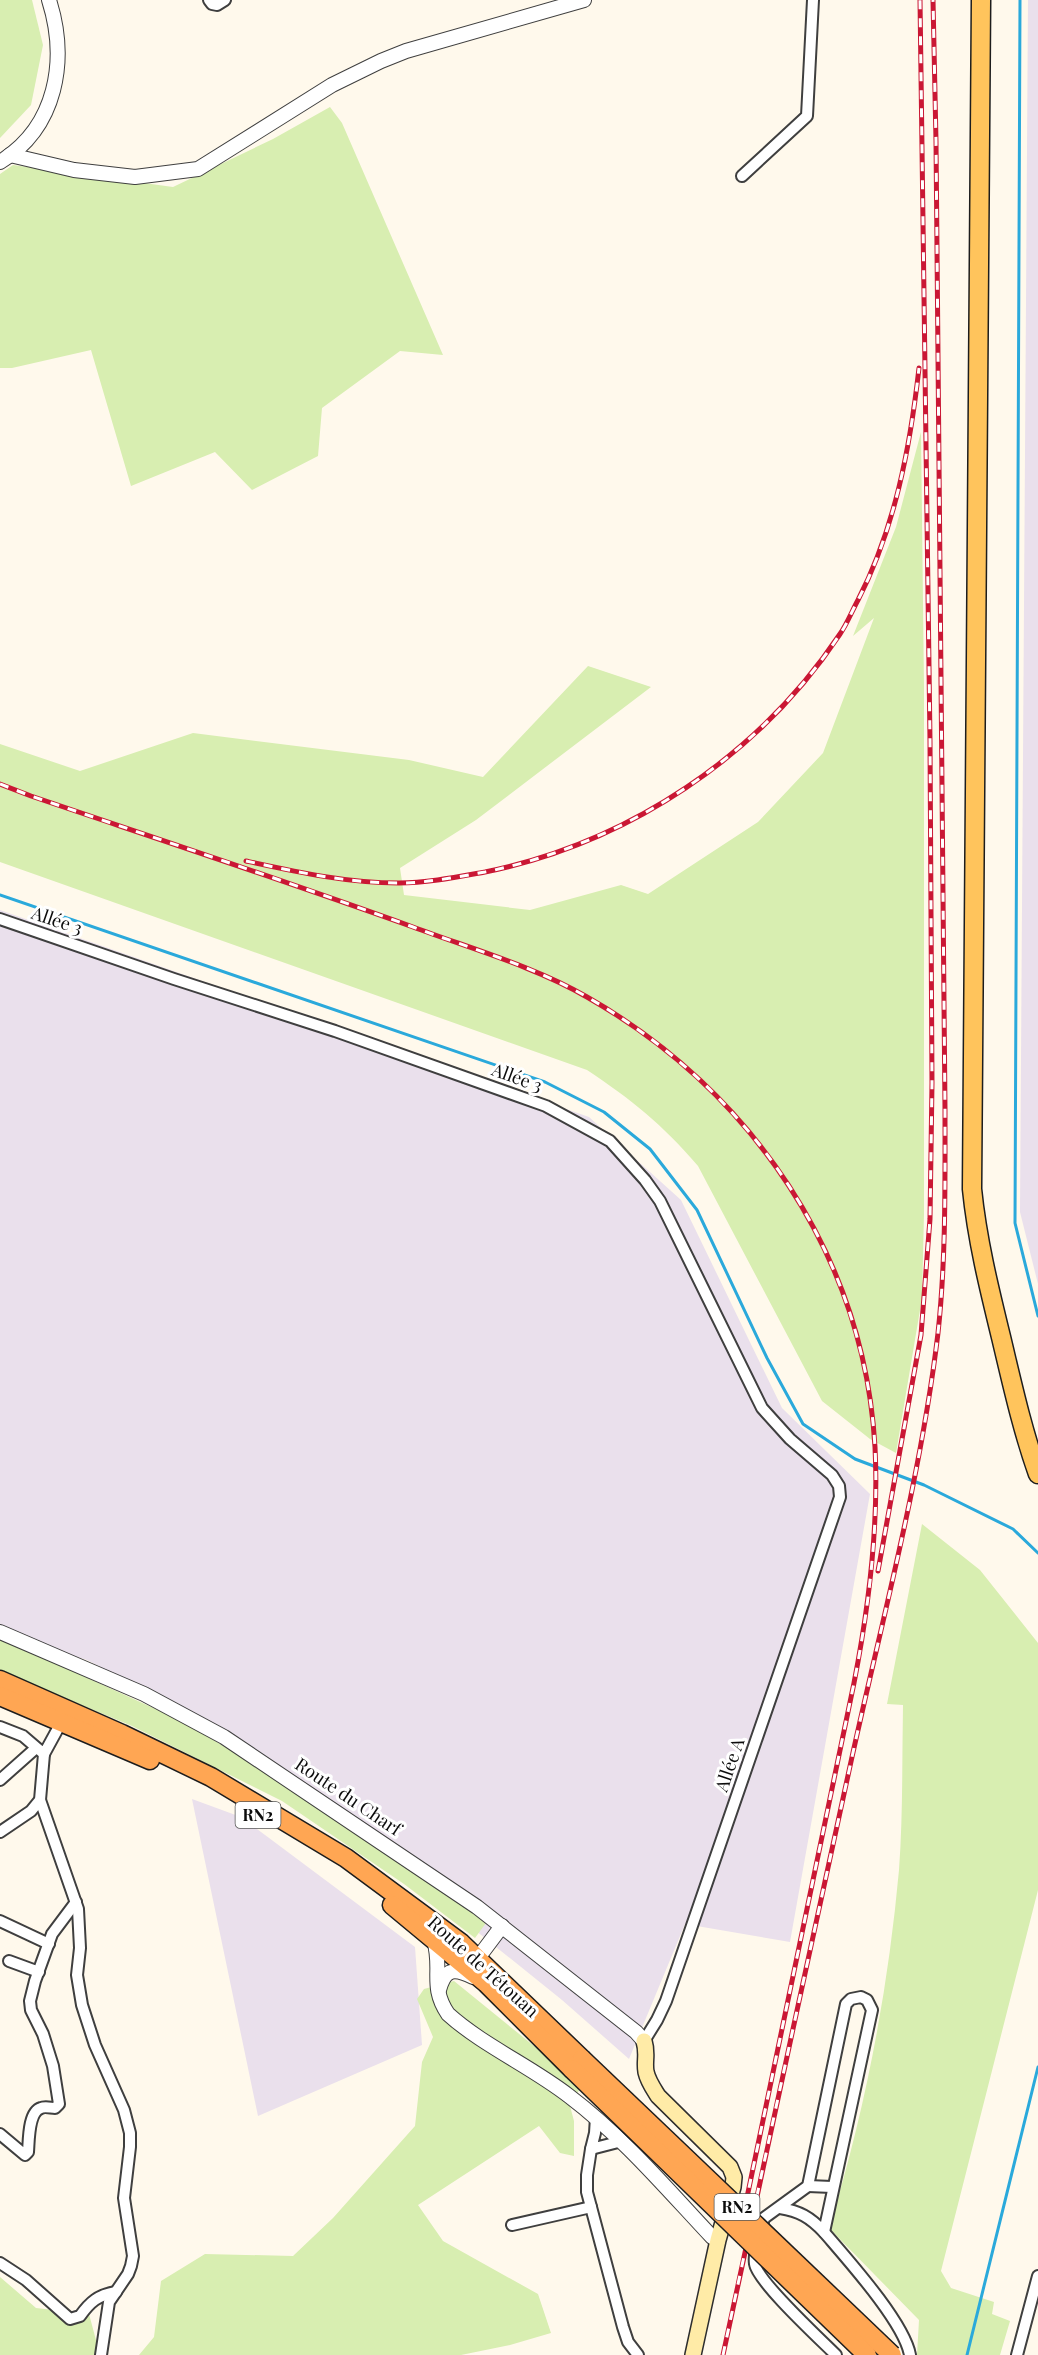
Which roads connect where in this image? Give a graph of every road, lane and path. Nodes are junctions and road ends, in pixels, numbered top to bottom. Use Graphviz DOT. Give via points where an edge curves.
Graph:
graph roads {
  1 [pos="49,0"];
  2 [pos="209,0"];
  3 [pos="225,0"];
  4 [pos="584,0"];
  5 [pos="813,0"];
  6 [pos="981,0"];
  7 [pos="5,158"];
  8 [pos="742,177"];
  9 [pos="0,919"];
  10 [pos="1038,1474"];
  11 [pos="840,1497"];
  12 [pos="0,1632"];
  13 [pos="0,1680"];
  14 [pos="0,1696"];
  15 [pos="62,1721"];
  16 [pos="0,1727"];
  17 [pos="40,1751"];
  18 [pos="0,1780"];
  19 [pos="40,1800"];
  20 [pos="0,1832"];
  21 [pos="76,1902"];
  22 [pos="0,1921"];
  23 [pos="502,1926"];
  24 [pos="434,1940"];
  25 [pos="49,1944"];
  26 [pos="478,1958"];
  27 [pos="9,1960"];
  28 [pos="39,1972"];
  29 [pos="486,1983"];
  30 [pos="437,1995"];
  31 [pos="644,2041"];
  32 [pos="577,2064"];
  33 [pos="596,2117"];
  34 [pos="0,2134"];
  35 [pos="622,2141"];
  36 [pos="591,2149"];
  37 [pos="808,2186"];
  38 [pos="832,2187"];
  39 [pos="591,2207"];
  40 [pos="780,2208"];
  41 [pos="512,2225"];
  42 [pos="824,2232"];
  43 [pos="718,2240"];
  44 [pos="0,2263"];
  45 [pos="1038,2276"];
  46 [pos="116,2292"];
  47 [pos="101,2355"];
  48 [pos="638,2355"];
  49 [pos="693,2355"];
  50 [pos="836,2355"];
  51 [pos="867,2355"];
  52 [pos="892,2355"];
  53 [pos="910,2355"];
  54 [pos="1017,2355"];
  1 -- 7 [label="street" via="58,34 59,60 53,93 36,129"];
  2 -- 3 [label="street" via="218,5"];
  4 -- 7 [label="street" via="381,61 332,85 198,169 135,177"];
  5 -- 8 [label="street" via="807,116"];
  6 -- 10 [label="main road" via="972,1189 986,1276"];
  9 -- 11 [label="street, Allée 3" via="456,1073 546,1106 610,1141 660,1202 762,1408 790,1439 832,1474"];
  11 -- 31 [label="street, Allée A" via="666,2001"];
  12 -- 23 [label="street, Route du Charf" via="144,1694 224,1737"];
  13 -- 26 [label="highway, Route de Tétouan / RN2" via="211,1777 346,1858"];
  14 -- 15 [label="highway, Route de Tétouan / RN2"];
  15 -- 17 [label="street"];
  15 -- 24 [label="highway, Route de Tétouan / RN2" via="254,1812 357,1879"];
  16 -- 17 [label="street" via="23,1736"];
  17 -- 18 [label="street"];
  17 -- 19 [label="street"];
  19 -- 20 [label="street" via="31,1812"];
  19 -- 21 [label="street"];
  21 -- 25 [label="street"];
  21 -- 46 [label="street" via="80,1931 77,1975 82,2005 130,2133 124,2198 133,2256 128,2274"];
  22 -- 25 [label="street"];
  23 -- 26 [label="street"];
  23 -- 31 [label="street, Route du Charf"];
  24 -- 29 [label="highway, Route de Tétouan / RN2"];
  24 -- 30 [label="street" via="439,1960"];
  25 -- 28 [label="street"];
  26 -- 32 [label="highway, Route de Tétouan / RN2"];
  27 -- 28 [label="street"];
  28 -- 34 [label="street" via="31,2010 53,2066 59,2104 55,2108 37,2109 32,2116 25,2155"];
  29 -- 30 [label="street" via="453,1971 442,1979"];
  29 -- 32 [label="highway, Route de Tétouan / RN2"];
  30 -- 33 [label="street" via="456,2021"];
  31 -- 43 [label="main road" via="647,2076 658,2096 733,2172 734,2187"];
  32 -- 51 [label="highway, Route de Tétouan / RN2, bridge"];
  32 -- 52 [label="highway, Route de Tétouan / RN2, bridge"];
  33 -- 35 [label="street"];
  33 -- 36 [label="street"];
  35 -- 36 [label="street"];
  35 -- 43 [label="street"];
  36 -- 39 [label="street" via="586,2184"];
  37 -- 38 [label="street"];
  37 -- 38 [label="street" via="846,2004 861,1997 871,2004 872,2010"];
  37 -- 40 [label="street"];
  38 -- 42 [label="street"];
  39 -- 41 [label="street"];
  39 -- 48 [label="street" via="623,2327"];
  40 -- 42 [label="street" via="803,2214"];
  40 -- 50 [label="street" via="764,2218 756,2269"];
  42 -- 53 [label="street" via="894,2320"];
  43 -- 49 [label="main road"];
  44 -- 46 [label="street" via="70,2319 78,2318 101,2295"];
  45 -- 54 [label="street"];
  46 -- 47 [label="street" via="105,2315"];
}
